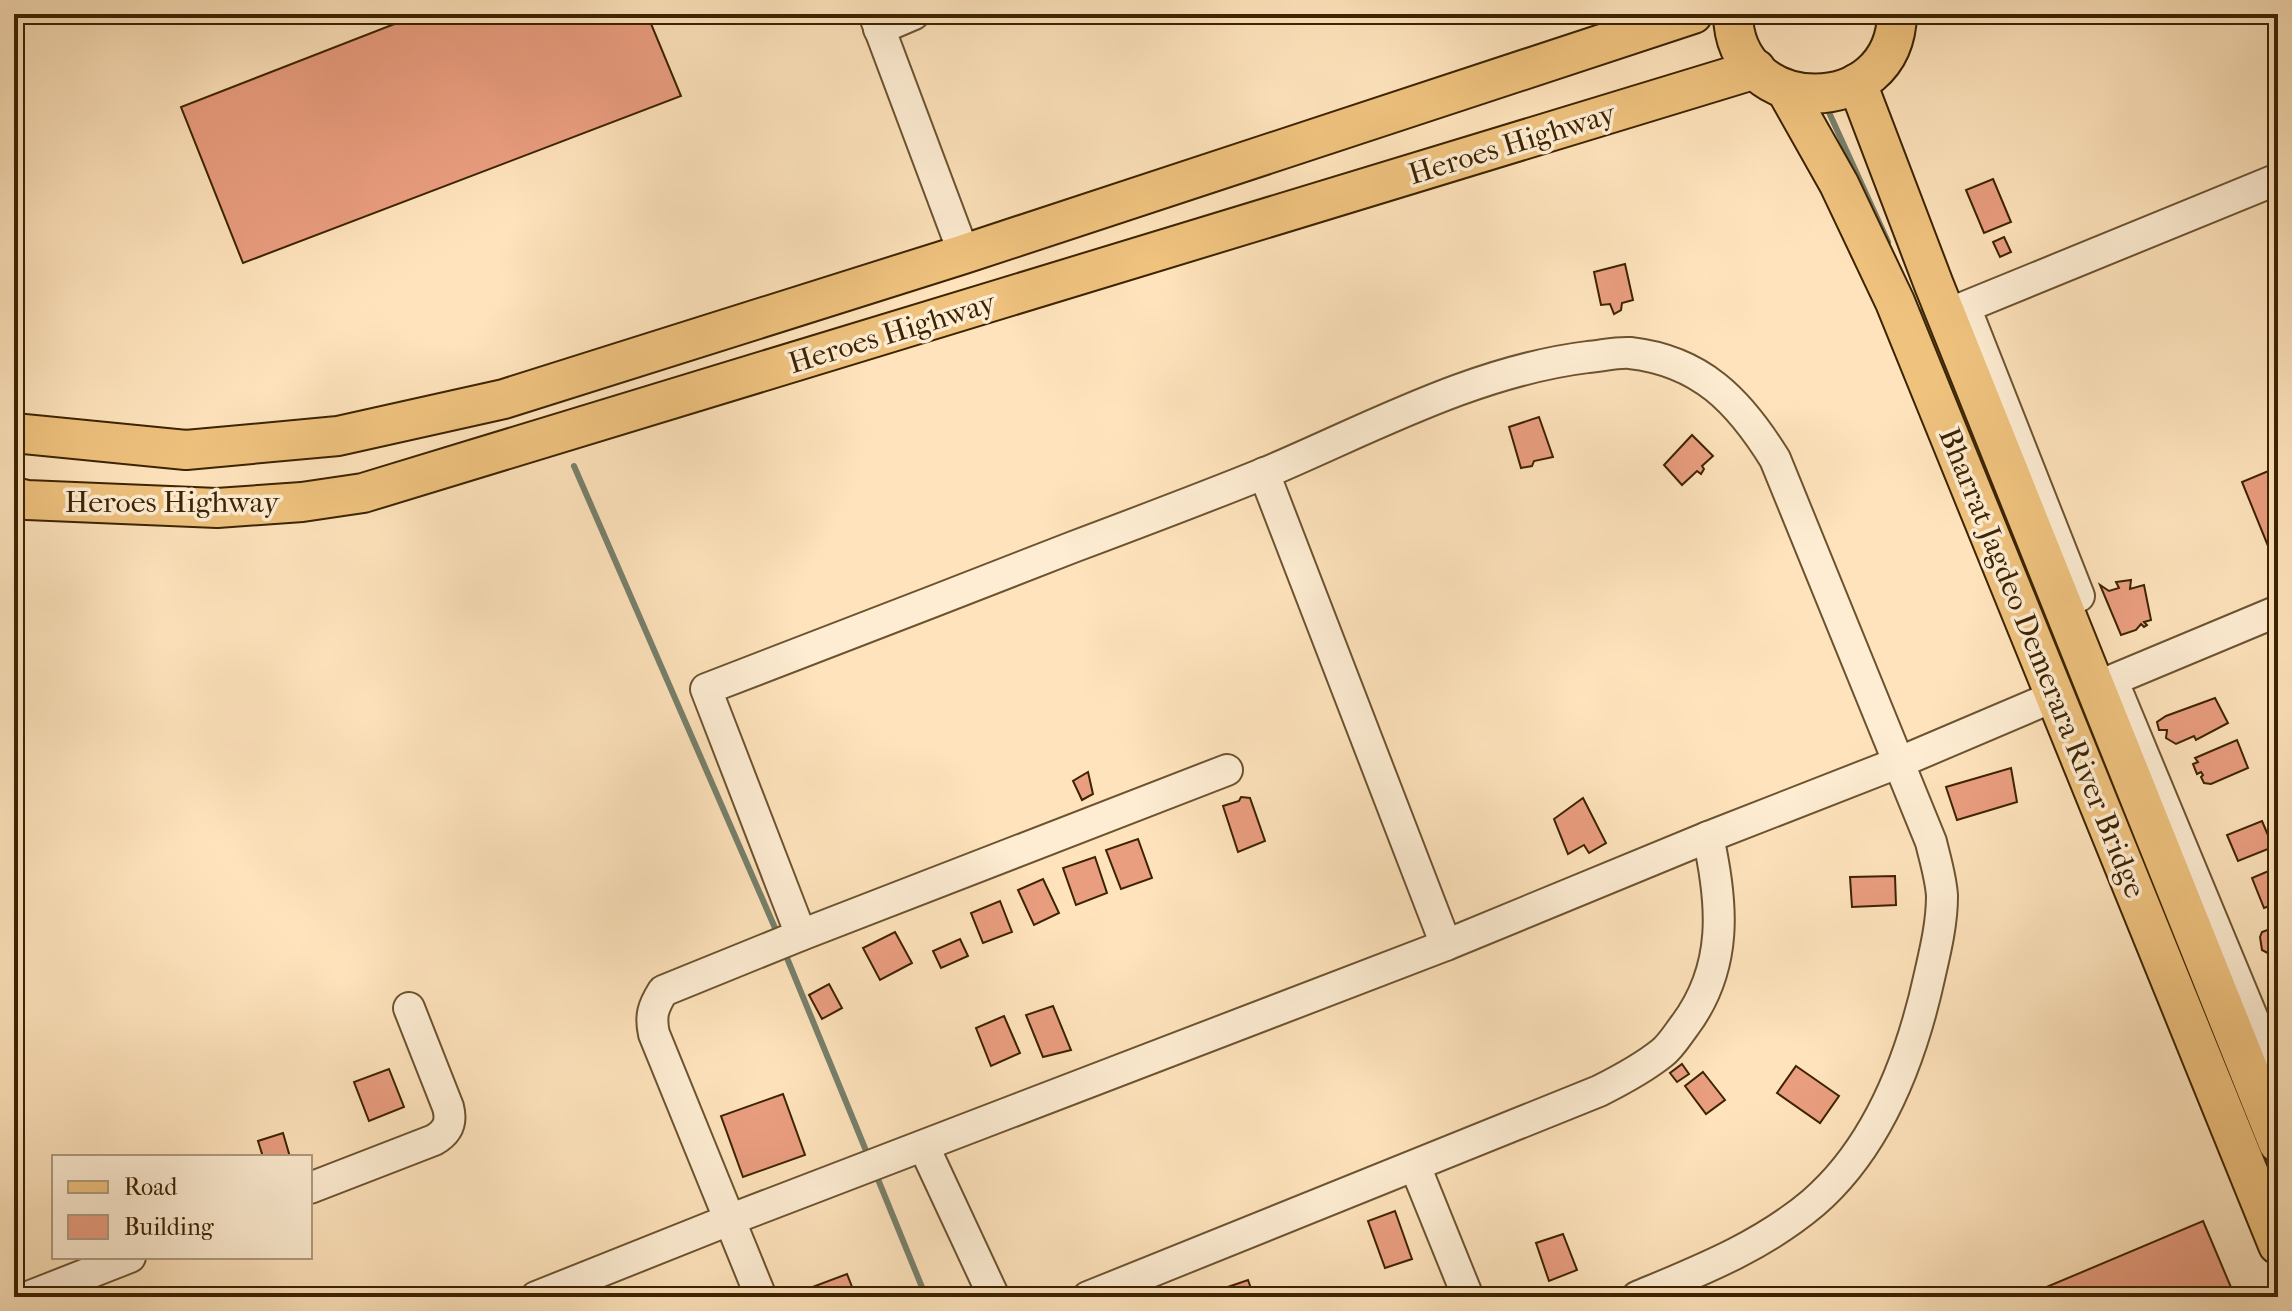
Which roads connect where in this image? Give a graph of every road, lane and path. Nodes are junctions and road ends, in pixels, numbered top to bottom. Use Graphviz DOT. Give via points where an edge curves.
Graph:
graph roads {
  1 [pos="914,14"];
  2 [pos="1693,14"];
  3 [pos="1733,14"];
  4 [pos="1907,17"];
  5 [pos="876,21"];
  6 [pos="1771,80"];
  7 [pos="1857,83"];
  8 [pos="2278,179"];
  9 [pos="964,254"];
  10 [pos="14,433"];
  11 [pos="1264,473"];
  12 [pos="14,497"];
  13 [pos="2278,611"];
  14 [pos="2104,684"];
  15 [pos="2055,696"];
  16 [pos="1900,762"];
  17 [pos="1227,770"];
  18 [pos="1708,837"];
  19 [pos="801,935"];
  20 [pos="1446,945"];
  21 [pos="409,1008"];
  22 [pos="2278,1079"];
  23 [pos="2278,1143"];
  24 [pos="924,1147"];
  25 [pos="1415,1166"];
  26 [pos="312,1187"];
  27 [pos="729,1220"];
  28 [pos="2278,1245"];
  29 [pos="125,1259"];
  30 [pos="28,1297"];
  31 [pos="536,1297"];
  32 [pos="761,1297"];
  33 [pos="994,1297"];
  34 [pos="1088,1297"];
  35 [pos="1468,1297"];
  36 [pos="1637,1297"];
  1 -- 5 [label="street"];
  2 -- 9 [label="main road, Heroes Highway"];
  3 -- 6 [label="main road, Bharrat Jagdeo Demerara River Bridge" via="1744,55"];
  4 -- 7 [label="main road" via="1884,58"];
  5 -- 9 [label="street"];
  6 -- 7 [label="main road" via="1823,95"];
  6 -- 12 [label="main road, Heroes Highway" via="363,493 217,508"];
  6 -- 15 [label="main road, Bharrat Jagdeo Demerara River Bridge" via="1839,184 1895,302"];
  7 -- 14 [label="main road, Bharrat Jagdeo Demerara River Bridge" via="1929,272"];
  8 -- 14 [label="street" via="1965,307"];
  9 -- 10 [label="main road, Heroes Highway" via="504,399 338,436 186,450"];
  11 -- 16 [label="street" via="1372,425 1515,372 1627,353 1668,360 1699,374 1726,394 1775,459"];
  11 -- 19 [label="street" via="706,689"];
  11 -- 20 [label="street"];
  13 -- 14 [label="street"];
  14 -- 22 [label="street"];
  14 -- 23 [label="main road, Bharrat Jagdeo Demerara River Bridge"];
  15 -- 16 [label="street"];
  15 -- 28 [label="main road, Bharrat Jagdeo Demerara River Bridge"];
  16 -- 18 [label="street"];
  16 -- 36 [label="street" via="1931,842 1942,894 1928,987 1890,1099 1853,1159 1788,1222 1749,1248"];
  17 -- 19 [label="street"];
  18 -- 20 [label="street"];
  18 -- 25 [label="street" via="1718,880 1718,945 1697,1009 1665,1051 1599,1091"];
  19 -- 27 [label="street" via="663,991 653,1006 654,1034"];
  20 -- 24 [label="street"];
  21 -- 26 [label="street" via="448,1107 449,1127 434,1140"];
  24 -- 27 [label="street"];
  24 -- 33 [label="street"];
  25 -- 34 [label="street"];
  25 -- 35 [label="street"];
  27 -- 31 [label="street"];
  27 -- 32 [label="street"];
  29 -- 30 [label="street"];
}
